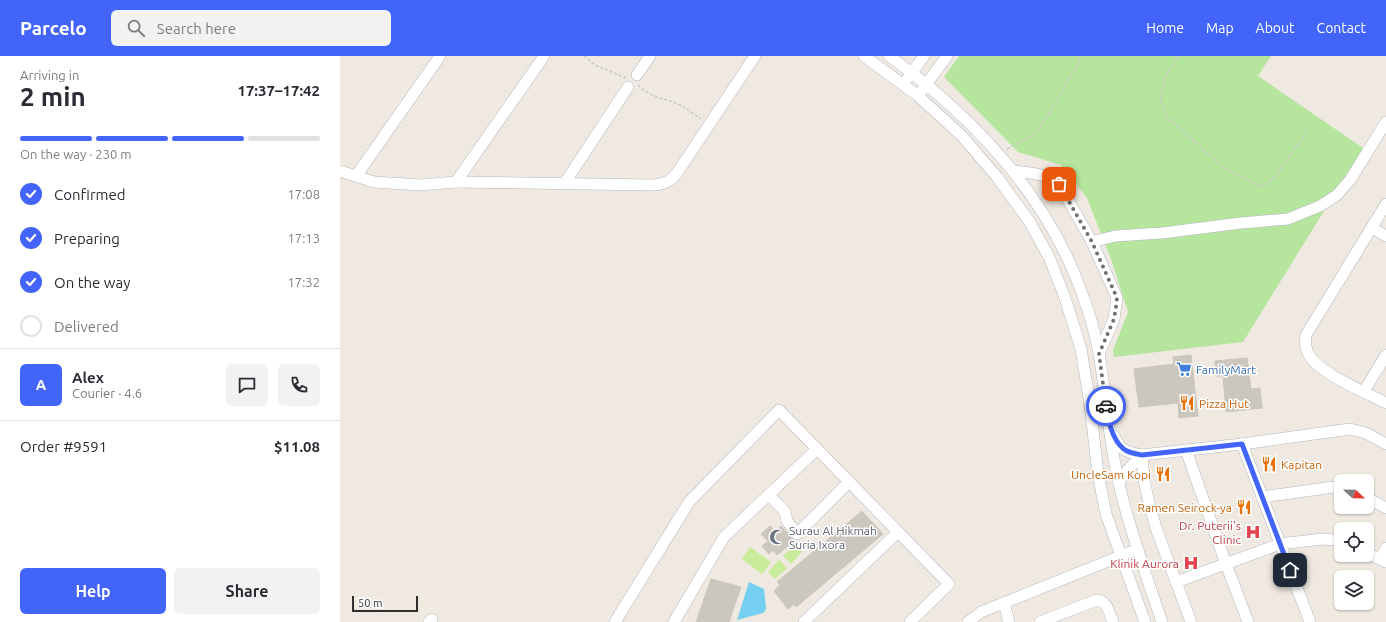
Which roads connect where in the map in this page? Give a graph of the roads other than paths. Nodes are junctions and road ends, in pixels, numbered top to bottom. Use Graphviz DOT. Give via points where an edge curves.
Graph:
graph roads {
  1 [pos="440,56"];
  2 [pos="544,56"];
  3 [pos="650,56"];
  4 [pos="755,56"];
  5 [pos="864,56"];
  6 [pos="889,56"];
  7 [pos="924,56"];
  8 [pos="947,56"];
  9 [pos="912,73"];
  10 [pos="903,84"];
  11 [pos="927,84"];
  12 [pos="918,95"];
  13 [pos="1386,122"];
  14 [pos="340,171"];
  15 [pos="1013,171"];
  16 [pos="356,176"];
  17 [pos="456,182"];
  18 [pos="564,184"];
  19 [pos="1386,204"];
  20 [pos="1372,228"];
  21 [pos="1386,236"];
  22 [pos="1092,242"];
  23 [pos="1099,354"];
  24 [pos="1386,355"];
  25 [pos="1364,391"];
  26 [pos="1386,403"];
  27 [pos="1108,421"];
  28 [pos="1242,444"];
  29 [pos="1386,444"];
  30 [pos="817,449"];
  31 [pos="1186,450"];
  32 [pos="1142,455"];
  33 [pos="849,482"];
  34 [pos="1119,483"];
  35 [pos="1334,487"];
  36 [pos="769,495"];
  37 [pos="1262,497"];
  38 [pos="1374,502"];
  39 [pos="1386,508"];
  40 [pos="898,532"];
  41 [pos="1334,540"];
  42 [pos="1280,544"];
  43 [pos="1386,548"];
  44 [pos="1138,549"];
  45 [pos="1120,556"];
  46 [pos="1383,560"];
  47 [pos="1226,564"];
  48 [pos="1176,582"];
  49 [pos="1004,603"];
  50 [pos="1059,619"];
  51 [pos="616,622"];
  52 [pos="674,622"];
  53 [pos="804,622"];
  54 [pos="910,622"];
  55 [pos="968,622"];
  56 [pos="1009,622"];
  57 [pos="1040,622"];
  58 [pos="1113,622"];
  59 [pos="1145,622"];
  60 [pos="1162,622"];
  61 [pos="1191,622"];
  62 [pos="1248,622"];
  63 [pos="1310,622"];
  1 -- 16 [label="street"];
  2 -- 17 [label="street"];
  3 -- 18 [label="street"];
  4 -- 18 [label="street" via="671,180 665,184 653,185"];
  5 -- 10 [label="street"];
  6 -- 9 [label="street"];
  7 -- 9 [label="street"];
  8 -- 11 [label="street"];
  9 -- 10 [label="street"];
  9 -- 11 [label="street"];
  10 -- 12 [label="street"];
  11 -- 12 [label="street"];
  11 -- 15 [label="street" via="952,106"];
  12 -- 45 [label="street" via="962,136 997,177 1029,221 1049,257 1081,349 1106,514"];
  13 -- 22 [label="street" via="1350,180 1337,195 1320,206 1288,220 1115,236"];
  14 -- 16 [label="street"];
  15 -- 22 [label="street" via="1051,178 1059,184"];
  15 -- 23 [label="street" via="1033,199 1071,264 1084,299"];
  16 -- 17 [label="street" via="374,182 420,185"];
  17 -- 18 [label="street"];
  19 -- 20 [label="street"];
  20 -- 21 [label="street"];
  20 -- 25 [label="street" via="1306,335 1305,345 1308,355 1316,364"];
  22 -- 23 [label="street" via="1117,298 1114,319"];
  23 -- 27 [label="street"];
  24 -- 25 [label="street"];
  25 -- 26 [label="street"];
  27 -- 32 [label="street" via="1119,446 1128,452"];
  27 -- 34 [label="street"];
  28 -- 29 [label="street" via="1350,429 1366,433"];
  28 -- 31 [label="street"];
  28 -- 37 [label="street"];
  30 -- 33 [label="street"];
  30 -- 36 [label="street"];
  30 -- 51 [label="street" via="779,410 689,502"];
  31 -- 32 [label="street"];
  31 -- 47 [label="street"];
  32 -- 34 [label="street"];
  32 -- 48 [label="street" via="1149,504"];
  33 -- 36 [label="street" via="798,534 787,521 785,512"];
  33 -- 40 [label="street"];
  34 -- 44 [label="street"];
  35 -- 37 [label="street"];
  36 -- 52 [label="street" via="724,537"];
  37 -- 42 [label="street"];
  38 -- 39 [label="street"];
  40 -- 53 [label="street"];
  40 -- 54 [label="street" via="949,584"];
  41 -- 42 [label="street"];
  42 -- 47 [label="street"];
  42 -- 63 [label="street"];
  43 -- 46 [label="street"];
  44 -- 45 [label="street"];
  44 -- 60 [label="street"];
  45 -- 49 [label="street"];
  45 -- 59 [label="street"];
  47 -- 48 [label="street"];
  47 -- 62 [label="street"];
  48 -- 61 [label="street"];
  49 -- 55 [label="street" via="981,612"];
  49 -- 56 [label="street"];
  50 -- 57 [label="street"];
  50 -- 58 [label="street" via="1097,600 1102,600 1106,603"];
}
